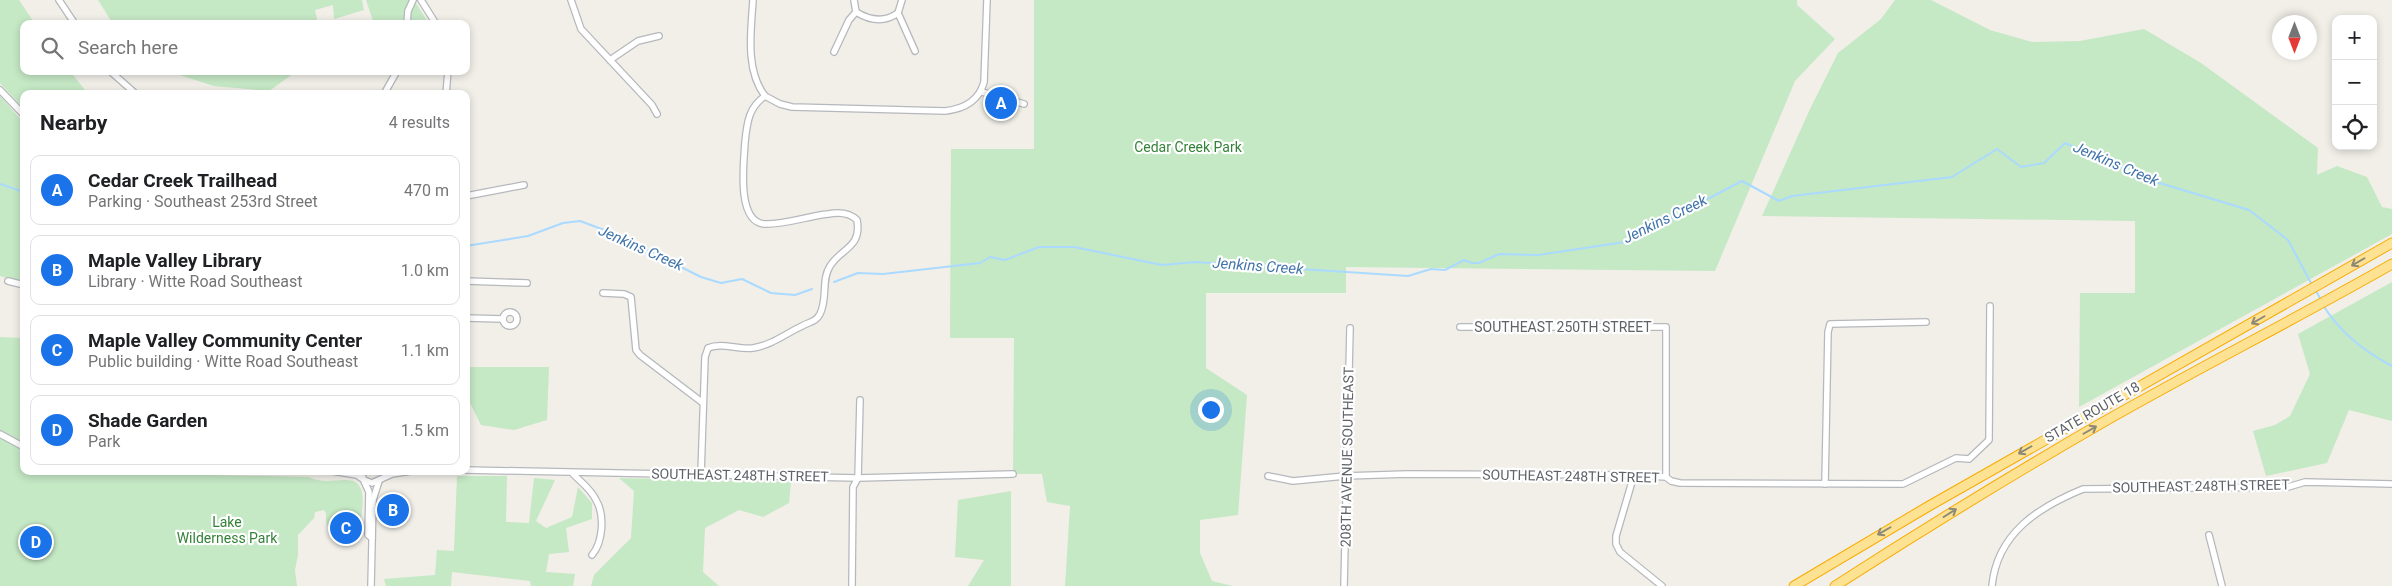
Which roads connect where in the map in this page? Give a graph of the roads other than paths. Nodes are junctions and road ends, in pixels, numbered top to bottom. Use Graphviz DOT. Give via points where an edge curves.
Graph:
graph roads {
  1 [pos="59,0"];
  2 [pos="413,0"];
  3 [pos="421,0"];
  4 [pos="571,0"];
  5 [pos="753,0"];
  6 [pos="854,0"];
  7 [pos="902,0"];
  8 [pos="987,0"];
  9 [pos="856,12"];
  10 [pos="898,13"];
  11 [pos="72,20"];
  12 [pos="407,20"];
  13 [pos="434,20"];
  14 [pos="659,36"];
  15 [pos="915,50"];
  16 [pos="834,52"];
  17 [pos="610,60"];
  18 [pos="115,75"];
  19 [pos="395,75"];
  20 [pos="448,75"];
  21 [pos="0,90"];
  22 [pos="131,90"];
  23 [pos="386,90"];
  24 [pos="446,90"];
  25 [pos="982,92"];
  26 [pos="766,96"];
  27 [pos="1024,104"];
  28 [pos="20,111"];
  29 [pos="657,114"];
  30 [pos="524,185"];
  31 [pos="470,195"];
  32 [pos="2392,243"];
  33 [pos="2392,264"];
  34 [pos="8,281"];
  35 [pos="470,281"];
  36 [pos="20,283"];
  37 [pos="527,283"];
  38 [pos="603,293"];
  39 [pos="1990,306"];
  40 [pos="470,318"];
  41 [pos="503,319"];
  42 [pos="1926,322"];
  43 [pos="1460,327"];
  44 [pos="1350,328"];
  45 [pos="860,400"];
  46 [pos="703,403"];
  47 [pos="0,434"];
  48 [pos="20,445"];
  49 [pos="470,470"];
  50 [pos="573,474"];
  51 [pos="701,474"];
  52 [pos="1013,474"];
  53 [pos="357,475"];
  54 [pos="362,475"];
  55 [pos="381,475"];
  56 [pos="390,475"];
  57 [pos="1634,475"];
  58 [pos="1268,476"];
  59 [pos="1345,476"];
  60 [pos="1666,477"];
  61 [pos="858,478"];
  62 [pos="379,480"];
  63 [pos="364,481"];
  64 [pos="1825,484"];
  65 [pos="2392,484"];
  66 [pos="2209,535"];
  67 [pos="372,538"];
  68 [pos="592,555"];
  69 [pos="372,586"];
  70 [pos="852,586"];
  71 [pos="1344,586"];
  72 [pos="1662,586"];
  73 [pos="1794,586"];
  74 [pos="1835,586"];
  75 [pos="1992,586"];
  76 [pos="2222,586"];
  1 -- 11 [label="street"];
  2 -- 12 [label="street"];
  3 -- 13 [label="street"];
  4 -- 17 [label="street" via="581,29"];
  5 -- 26 [label="street" via="752,66 756,81"];
  6 -- 9 [label="street"];
  7 -- 10 [label="street"];
  8 -- 25 [label="street" via="986,68"];
  9 -- 10 [label="street" via="877,20"];
  9 -- 16 [label="street" via="848,20"];
  10 -- 15 [label="street"];
  14 -- 17 [label="street" via="638,41"];
  17 -- 29 [label="street"];
  18 -- 22 [label="street"];
  19 -- 23 [label="street"];
  20 -- 24 [label="street"];
  21 -- 28 [label="street"];
  25 -- 26 [label="street" via="971,103 945,111 792,107"];
  25 -- 27 [label="street"];
  26 -- 46 [label="street" via="755,103 748,122 743,171 750,217 757,222 771,224 814,215 845,213 856,220 856,233 850,248 827,270 816,320 768,344 752,348 708,348"];
  30 -- 31 [label="street"];
  32 -- 73 [label="highway, STATE ROUTE 18, one-way" via="1928,506"];
  74 -- 33 [label="highway, STATE ROUTE 18, one-way" via="1969,501 2101,424"];
  34 -- 36 [label="street"];
  35 -- 37 [label="street"];
  38 -- 46 [label="street" via="631,297 636,350"];
  39 -- 64 [label="street, SOUTHEAST 248TH STREET" via="1989,440 1969,459 1956,458 1903,484"];
  40 -- 41 [label="street"];
  42 -- 64 [label="street" via="1830,324"];
  43 -- 60 [label="street, SOUTHEAST 250TH STREET" via="1666,327"];
  44 -- 59 [label="street, 208TH AVENUE SOUTHEAST"];
  45 -- 61 [label="street"];
  46 -- 51 [label="street"];
  47 -- 48 [label="street"];
  49 -- 50 [label="street, SOUTHEAST 248TH STREET"];
  50 -- 51 [label="street, SOUTHEAST 248TH STREET"];
  50 -- 68 [label="street" via="597,500 600,511 600,540"];
  51 -- 61 [label="street, SOUTHEAST 248TH STREET"];
  52 -- 61 [label="street, SOUTHEAST 248TH STREET"];
  53 -- 63 [label="street"];
  54 -- 63 [label="street"];
  55 -- 62 [label="street"];
  56 -- 62 [label="street"];
  57 -- 59 [label="street, SOUTHEAST 248TH STREET"];
  57 -- 60 [label="street, SOUTHEAST 248TH STREET"];
  57 -- 72 [label="street" via="1616,544 1620,552"];
  58 -- 59 [label="street, SOUTHEAST 248TH STREET" via="1294,481"];
  59 -- 71 [label="street, 208TH AVENUE SOUTHEAST"];
  60 -- 64 [label="street, SOUTHEAST 248TH STREET" via="1680,483"];
  61 -- 70 [label="street" via="853,487"];
  62 -- 63 [label="street" via="372,483"];
  62 -- 67 [label="street" via="374,492"];
  63 -- 67 [label="street" via="369,492 368,535"];
  65 -- 75 [label="street, SOUTHEAST 248TH STREET" via="2305,482 2288,488 2084,488 2053,501 2021,525 1994,570"];
  66 -- 76 [label="street"];
  67 -- 69 [label="street"];
}
